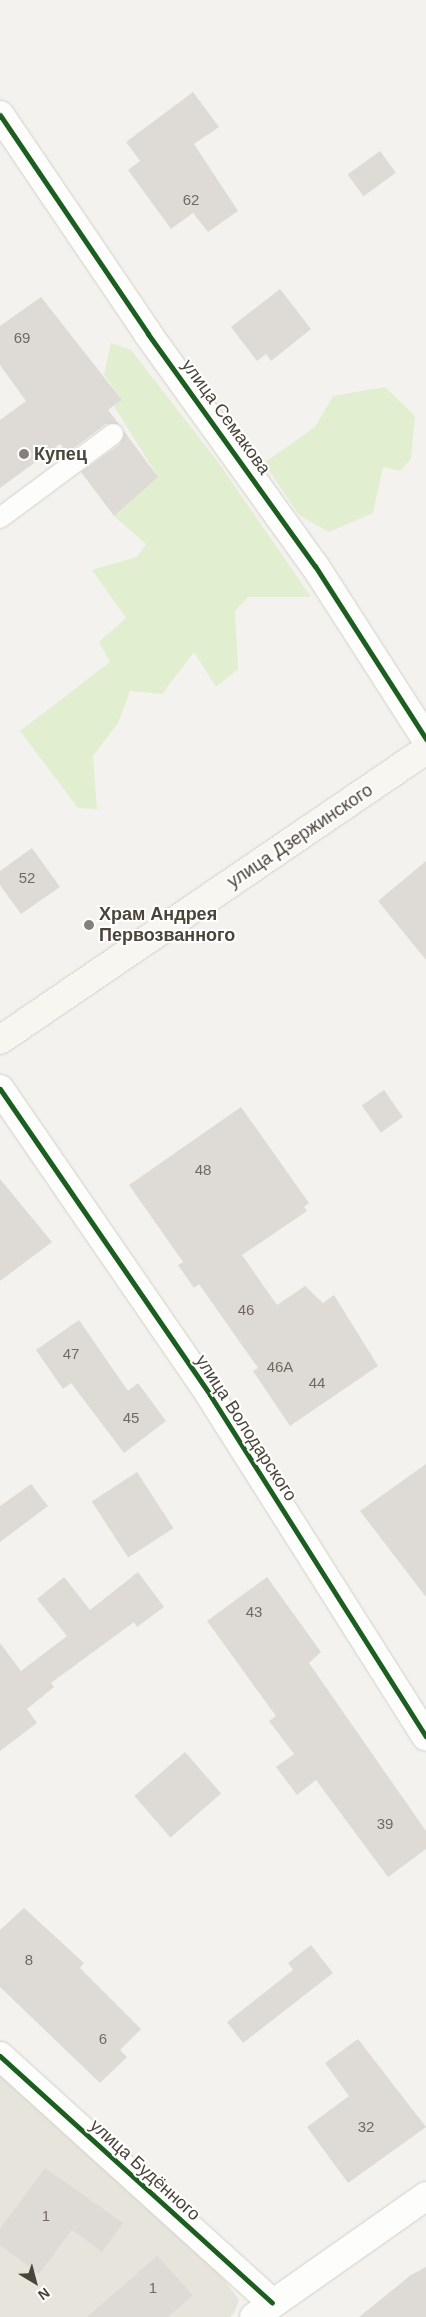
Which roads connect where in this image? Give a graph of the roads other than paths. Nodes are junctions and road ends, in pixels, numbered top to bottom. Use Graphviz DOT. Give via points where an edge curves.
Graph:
graph roads {
  1 [pos="0,115"];
  2 [pos="113,434"];
  3 [pos="0,518"];
  4 [pos="426,739"];
  5 [pos="426,750"];
  6 [pos="0,1040"];
  7 [pos="0,1090"];
  8 [pos="426,1737"];
  9 [pos="0,2056"];
  10 [pos="426,2196"];
  11 [pos="263,2310"];
  1 -- 4 [label="street, улица Семакова" via="148,334 315,566"];
  2 -- 3 [label="lane"];
  5 -- 6 [label="main road, улица Дзержинского"];
  7 -- 8 [label="street, улица Володарского" via="210,1395"];
  9 -- 11 [label="street, улица Будённого"];
  10 -- 11 [label="street"];
}
